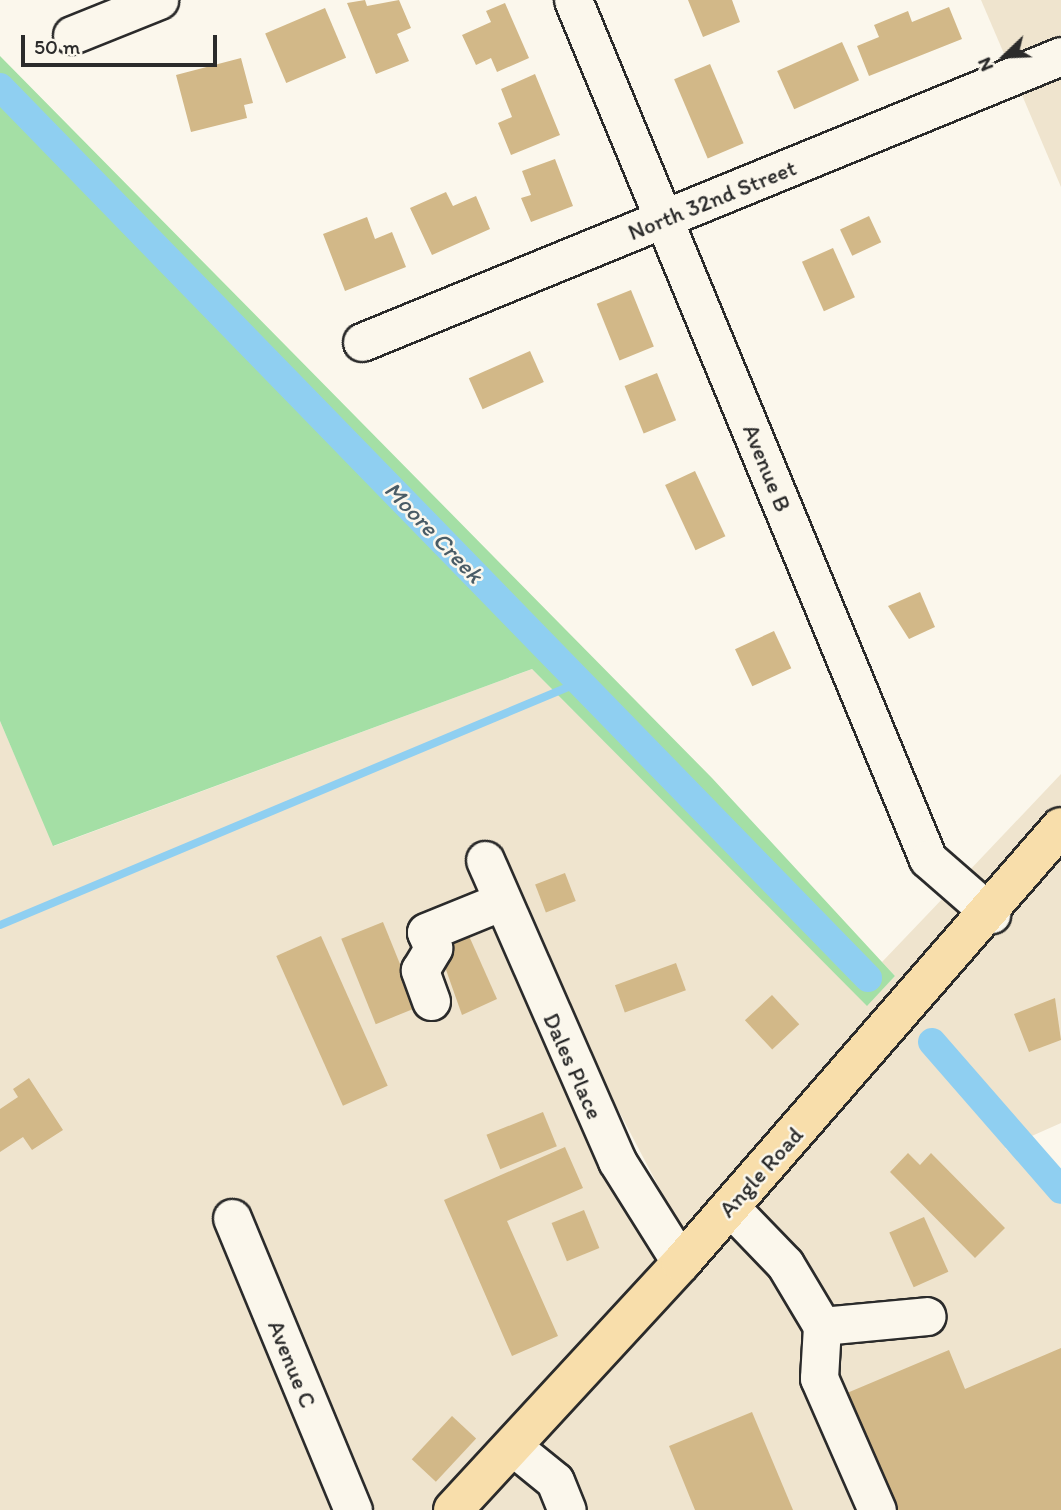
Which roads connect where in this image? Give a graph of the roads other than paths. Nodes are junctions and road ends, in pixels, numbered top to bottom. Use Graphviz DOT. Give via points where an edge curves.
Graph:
graph roads {
  1 [pos="159,0"];
  2 [pos="573,0"];
  3 [pos="72,35"];
  4 [pos="1061,56"];
  5 [pos="665,219"];
  6 [pos="362,342"];
  7 [pos="1061,827"];
  8 [pos="485,860"];
  9 [pos="502,901"];
  10 [pos="991,914"];
  11 [pos="431,1001"];
  12 [pos="730,1207"];
  13 [pos="232,1218"];
  14 [pos="681,1263"];
  15 [pos="928,1316"];
  16 [pos="822,1326"];
  17 [pos="512,1446"];
  18 [pos="353,1510"];
  19 [pos="453,1510"];
  20 [pos="567,1510"];
  21 [pos="877,1510"];
  1 -- 3 [label="street"];
  2 -- 5 [label="street, Avenue B"];
  4 -- 5 [label="street, North 32nd Street"];
  5 -- 6 [label="street, North 32nd Street"];
  5 -- 10 [label="street, Avenue B" via="928,859"];
  7 -- 10 [label="main road, Angle Road"];
  8 -- 9 [label="street, Dales Place"];
  9 -- 11 [label="street" via="426,932 433,948 420,970"];
  9 -- 14 [label="street, Dales Place" via="617,1161"];
  10 -- 12 [label="main road, Angle Road"];
  12 -- 14 [label="main road, Angle Road"];
  12 -- 16 [label="street" via="785,1264"];
  13 -- 18 [label="street, Avenue C"];
  14 -- 17 [label="main road, Angle Road"];
  15 -- 16 [label="street"];
  16 -- 21 [label="street" via="819,1378"];
  17 -- 19 [label="main road, Angle Road"];
  17 -- 20 [label="street" via="555,1480"];
}
